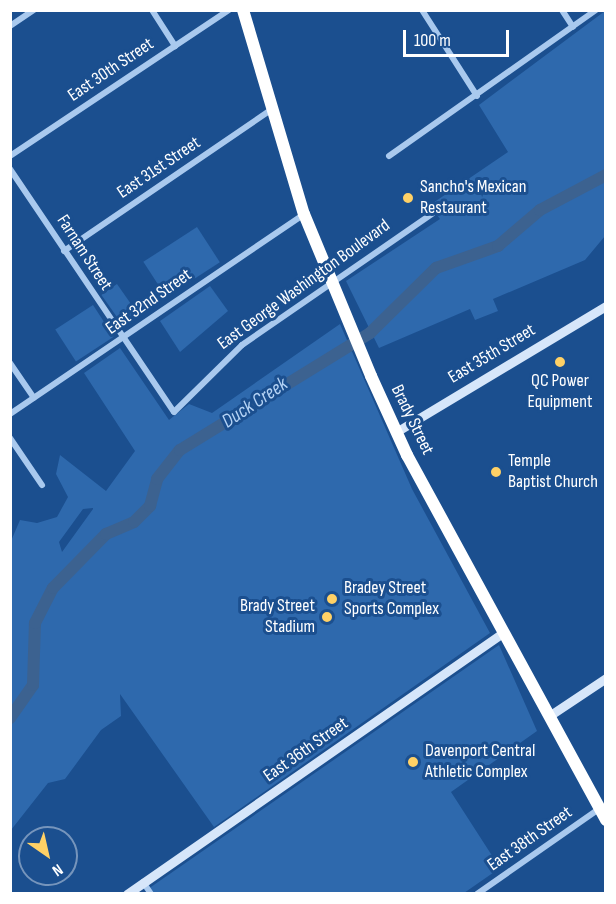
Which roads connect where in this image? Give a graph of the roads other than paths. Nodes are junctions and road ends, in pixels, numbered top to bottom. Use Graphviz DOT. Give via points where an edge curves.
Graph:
graph roads {
  1 [pos="34,10"];
  2 [pos="152,10"];
  3 [pos="229,10"];
  4 [pos="243,10"];
  5 [pos="422,10"];
  6 [pos="562,10"];
  7 [pos="596,10"];
  8 [pos="10,26"];
  9 [pos="573,27"];
  10 [pos="175,46"];
  11 [pos="477,96"];
  12 [pos="272,109"];
  13 [pos="10,156"];
  14 [pos="388,156"];
  15 [pos="10,169"];
  16 [pos="304,214"];
  17 [pos="432,214"];
  18 [pos="64,251"];
  19 [pos="331,281"];
  20 [pos="606,306"];
  21 [pos="122,338"];
  22 [pos="10,363"];
  23 [pos="34,398"];
  24 [pos="174,412"];
  25 [pos="10,414"];
  26 [pos="396,432"];
  27 [pos="10,438"];
  28 [pos="42,485"];
  29 [pos="503,633"];
  30 [pos="606,678"];
  31 [pos="549,716"];
  32 [pos="602,815"];
  33 [pos="143,882"];
  34 [pos="127,894"];
  35 [pos="151,894"];
  36 [pos="477,894"];
  1 -- 8 [label="street"];
  2 -- 10 [label="street"];
  3 -- 10 [label="street, East 30th Street"];
  4 -- 12 [label="highway, Brady Street"];
  5 -- 11 [label="street"];
  6 -- 9 [label="street"];
  7 -- 9 [label="street"];
  9 -- 11 [label="street"];
  10 -- 13 [label="street, East 30th Street"];
  11 -- 14 [label="street"];
  12 -- 16 [label="highway, Brady Street"];
  12 -- 18 [label="street, East 31st Street"];
  15 -- 18 [label="street, Farnam Street"];
  16 -- 19 [label="highway, Brady Street"];
  16 -- 21 [label="street, East 32nd Street"];
  17 -- 19 [label="street, East George Washington Boulevard"];
  18 -- 21 [label="street, Farnam Street"];
  19 -- 24 [label="street, East George Washington Boulevard" via="242,345"];
  19 -- 26 [label="highway, Brady Street"];
  20 -- 26 [label="street, East 35th Street"];
  21 -- 23 [label="street, East 32nd Street"];
  21 -- 24 [label="street, Farnam Street"];
  22 -- 23 [label="street"];
  23 -- 25 [label="street, East 32nd Street"];
  26 -- 29 [label="highway, Brady Street"];
  27 -- 28 [label="street"];
  29 -- 31 [label="highway, Brady Street"];
  29 -- 33 [label="street, East 36th Street"];
  30 -- 31 [label="street"];
  31 -- 32 [label="highway, Brady Street"];
  32 -- 36 [label="street, East 38th Street"];
  33 -- 34 [label="street, East 36th Street"];
  33 -- 35 [label="street"];
}
